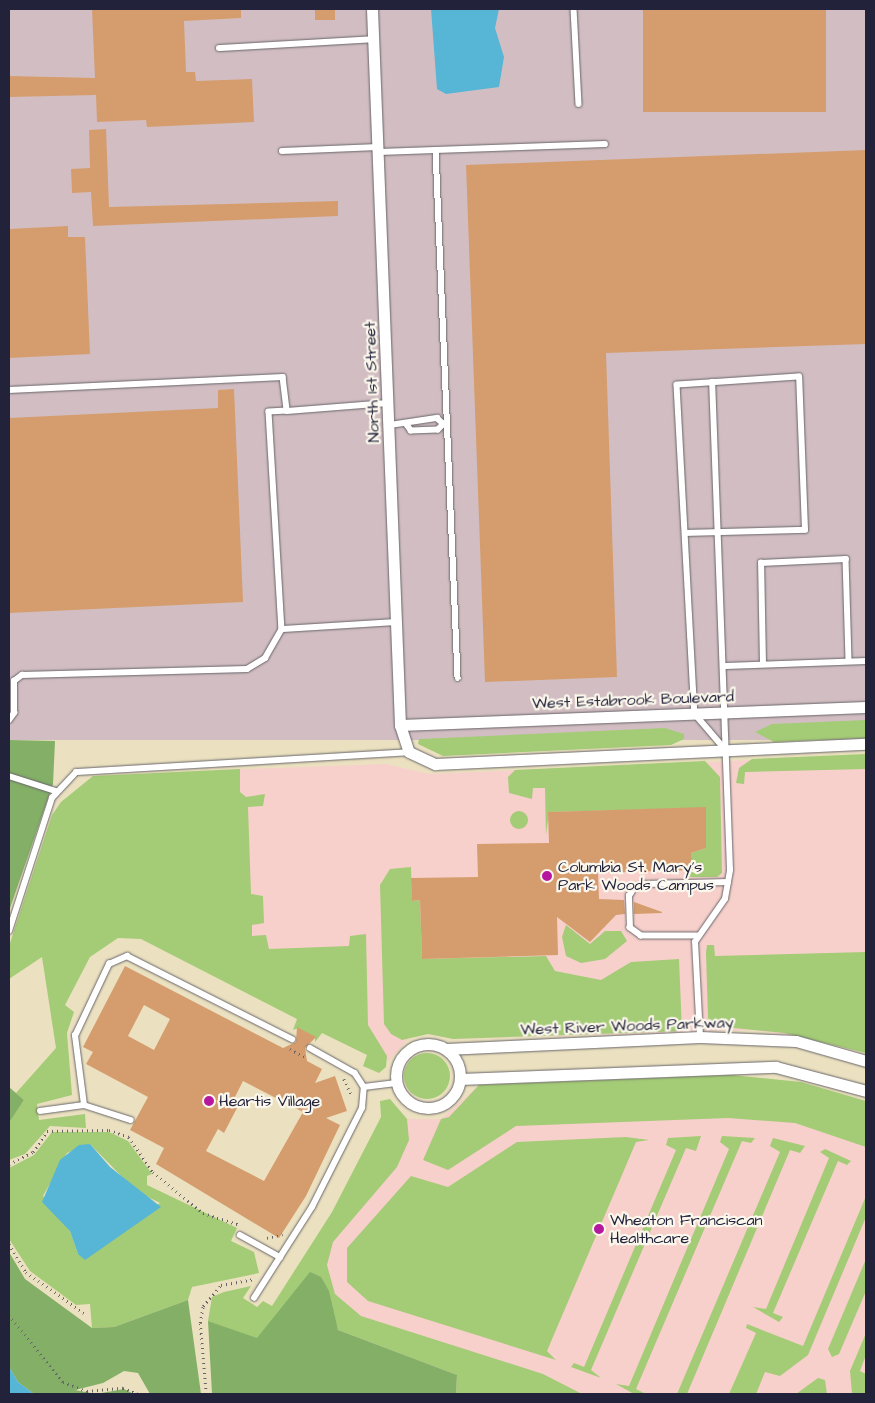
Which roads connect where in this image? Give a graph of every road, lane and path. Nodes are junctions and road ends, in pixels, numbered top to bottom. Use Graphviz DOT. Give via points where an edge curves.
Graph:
graph roads {
  1 [pos="372,9"];
  2 [pos="574,9"];
  3 [pos="374,39"];
  4 [pos="219,48"];
  5 [pos="579,104"];
  6 [pos="605,144"];
  7 [pos="378,149"];
  8 [pos="436,150"];
  9 [pos="282,151"];
  10 [pos="712,382"];
  11 [pos="9,390"];
  12 [pos="389,403"];
  13 [pos="287,412"];
  14 [pos="406,424"];
  15 [pos="446,424"];
  16 [pos="390,425"];
  17 [pos="687,533"];
  18 [pos="719,533"];
  19 [pos="397,622"];
  20 [pos="282,629"];
  21 [pos="866,661"];
  22 [pos="849,662"];
  23 [pos="764,664"];
  24 [pos="726,666"];
  25 [pos="458,678"];
  26 [pos="866,707"];
  27 [pos="724,712"];
  28 [pos="695,714"];
  29 [pos="9,720"];
  30 [pos="400,726"];
  31 [pos="866,744"];
  32 [pos="726,750"];
  33 [pos="409,752"];
  34 [pos="9,776"];
  35 [pos="56,791"];
  36 [pos="728,882"];
  37 [pos="9,930"];
  38 [pos="699,936"];
  39 [pos="700,1037"];
  40 [pos="292,1039"];
  41 [pos="284,1046"];
  42 [pos="310,1048"];
  43 [pos="446,1048"];
  44 [pos="308,1059"];
  45 [pos="866,1061"];
  46 [pos="340,1075"];
  47 [pos="460,1078"];
  48 [pos="396,1083"];
  49 [pos="364,1087"];
  50 [pos="866,1091"];
  51 [pos="353,1103"];
  52 [pos="84,1105"];
  53 [pos="40,1111"];
  54 [pos="131,1120"];
  55 [pos="9,1164"];
  56 [pos="289,1225"];
  57 [pos="247,1228"];
  58 [pos="260,1235"];
  59 [pos="240,1236"];
  60 [pos="9,1244"];
  61 [pos="280,1257"];
  62 [pos="264,1283"];
  63 [pos="254,1298"];
  64 [pos="84,1313"];
  65 [pos="9,1315"];
  66 [pos="138,1394"];
  67 [pos="206,1394"];
  1 -- 3 [label="street, North 1st Street"];
  2 -- 5 [label="lane"];
  3 -- 4 [label="lane"];
  3 -- 7 [label="street, North 1st Street"];
  6 -- 8 [label="lane"];
  7 -- 8 [label="lane"];
  7 -- 9 [label="lane"];
  7 -- 12 [label="street, North 1st Street"];
  8 -- 15 [label="lane"];
  10 -- 17 [label="lane" via="677,385"];
  10 -- 18 [label="lane"];
  10 -- 18 [label="lane" via="799,377 804,530"];
  11 -- 13 [label="lane" via="283,377"];
  12 -- 13 [label="lane"];
  12 -- 16 [label="street, North 1st Street"];
  13 -- 20 [label="lane" via="269,412"];
  14 -- 15 [label="lane" via="412,419 437,418"];
  14 -- 15 [label="lane" via="411,431 438,430"];
  14 -- 16 [label="lane"];
  15 -- 25 [label="lane"];
  16 -- 19 [label="street, North 1st Street"];
  17 -- 18 [label="lane"];
  17 -- 28 [label="lane"];
  18 -- 24 [label="lane"];
  19 -- 20 [label="lane"];
  19 -- 30 [label="street, North 1st Street"];
  20 -- 29 [label="lane" via="264,658 247,669 22,674 14,681 14,712"];
  21 -- 22 [label="lane"];
  22 -- 23 [label="lane"];
  22 -- 23 [label="lane" via="846,559 761,563"];
  23 -- 24 [label="lane"];
  24 -- 27 [label="lane"];
  26 -- 27 [label="street, West Estabrook Boulevard"];
  27 -- 28 [label="street, West Estabrook Boulevard"];
  27 -- 32 [label="lane"];
  28 -- 30 [label="street, West Estabrook Boulevard"];
  28 -- 32 [label="lane"];
  30 -- 33 [label="street, North 1st Street"];
  31 -- 32 [label="street"];
  32 -- 33 [label="street" via="435,764"];
  32 -- 36 [label="lane"];
  33 -- 35 [label="lane" via="90,769 76,772"];
  34 -- 35 [label="lane"];
  35 -- 37 [label="lane"];
  36 -- 38 [label="lane" via="725,899"];
  36 -- 38 [label="lane" via="644,884 634,888 629,896 630,928 642,936"];
  38 -- 39 [label="lane" via="695,942"];
  39 -- 43 [label="street, West River Woods Parkway"];
  39 -- 45 [label="street, West River Woods Parkway" via="796,1041"];
  40 -- 52 [label="lane" via="140,960 118,960 109,964 74,1036"];
  41 -- 44 [label="path"];
  42 -- 49 [label="lane" via="355,1073"];
  43 -- 47 [label="street" via="456,1060"];
  43 -- 48 [label="street, West River Woods Parkway" via="431,1044 411,1049 398,1063"];
  46 -- 51 [label="path" via="350,1087"];
  47 -- 48 [label="street" via="452,1098 433,1108 405,1100"];
  47 -- 50 [label="street" via="776,1068"];
  48 -- 49 [label="lane"];
  49 -- 61 [label="lane" via="362,1108 312,1207"];
  52 -- 53 [label="lane"];
  52 -- 54 [label="lane"];
  55 -- 57 [label="path" via="33,1152 47,1131 109,1130 129,1137 153,1172 203,1213"];
  56 -- 58 [label="path" via="278,1238"];
  59 -- 61 [label="lane"];
  60 -- 64 [label="path" via="26,1272"];
  61 -- 62 [label="lane"];
  62 -- 63 [label="lane"];
  62 -- 67 [label="path" via="256,1278 221,1285 206,1298 200,1323"];
  65 -- 66 [label="path" via="63,1382 87,1391 123,1388"];
}
